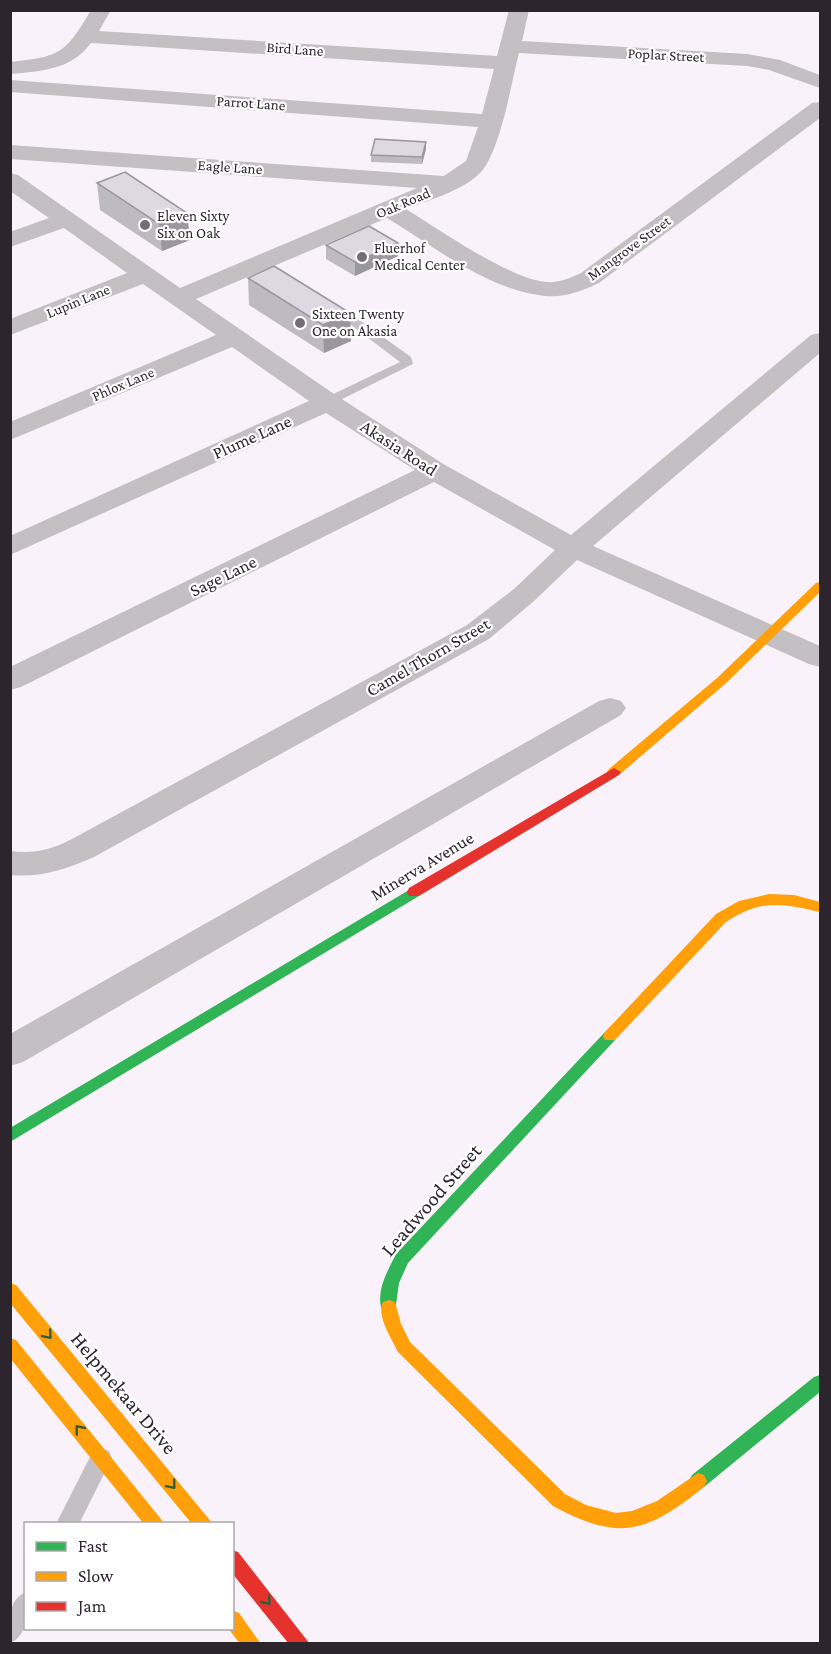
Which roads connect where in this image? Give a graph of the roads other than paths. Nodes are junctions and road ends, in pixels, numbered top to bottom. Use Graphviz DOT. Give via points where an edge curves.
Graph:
graph roads {
  1 [pos="101,10"];
  2 [pos="519,10"];
  3 [pos="86,36"];
  4 [pos="507,54"];
  5 [pos="10,68"];
  6 [pos="820,82"];
  7 [pos="10,86"];
  8 [pos="820,108"];
  9 [pos="491,121"];
  10 [pos="10,152"];
  11 [pos="10,180"];
  12 [pos="448,183"];
  13 [pos="389,209"];
  14 [pos="67,219"];
  15 [pos="10,240"];
  16 [pos="146,274"];
  17 [pos="179,297"];
  18 [pos="334,306"];
  19 [pos="10,328"];
  20 [pos="236,336"];
  21 [pos="820,340"];
  22 [pos="328,402"];
  23 [pos="10,432"];
  24 [pos="435,471"];
  25 [pos="10,547"];
  26 [pos="573,548"];
  27 [pos="820,586"];
  28 [pos="771,636"];
  29 [pos="820,657"];
  30 [pos="10,680"];
  31 [pos="610,708"];
  32 [pos="10,863"];
  33 [pos="820,907"];
  34 [pos="10,1052"];
  35 [pos="10,1136"];
  36 [pos="10,1290"];
  37 [pos="10,1345"];
  38 [pos="820,1382"];
  39 [pos="102,1457"];
  40 [pos="68,1522"];
  41 [pos="154,1522"];
  42 [pos="202,1522"];
  43 [pos="234,1560"];
  44 [pos="24,1607"];
  45 [pos="234,1622"];
  46 [pos="10,1632"];
  47 [pos="252,1644"];
  48 [pos="302,1644"];
  1 -- 3 [label="street"];
  2 -- 4 [label="street, Oak Road"];
  3 -- 4 [label="street, Bird Lane"];
  3 -- 5 [label="street" via="73,54 63,59"];
  4 -- 6 [label="street, Poplar Street" via="747,60 773,64"];
  4 -- 9 [label="street, Oak Road"];
  7 -- 9 [label="street, Parrot Lane"];
  8 -- 13 [label="street, Mangrove Street" via="590,278 562,288 519,283"];
  9 -- 12 [label="street, Oak Road" via="477,163"];
  10 -- 12 [label="street, Eagle Lane"];
  11 -- 14 [label="street, Akasia Road"];
  12 -- 13 [label="street, Oak Road"];
  13 -- 17 [label="street, Oak Road"];
  14 -- 15 [label="street"];
  14 -- 16 [label="street, Akasia Road"];
  16 -- 17 [label="street, Akasia Road"];
  16 -- 19 [label="street, Lupin Lane"];
  17 -- 20 [label="street, Akasia Road"];
  18 -- 22 [label="lane, Plume Lane" via="407,364"];
  20 -- 22 [label="street, Akasia Road"];
  20 -- 23 [label="street, Phlox Lane"];
  21 -- 26 [label="street, Camel Thorn Street"];
  22 -- 24 [label="street, Akasia Road"];
  22 -- 25 [label="street, Plume Lane"];
  24 -- 26 [label="street, Akasia Road"];
  24 -- 30 [label="street, Sage Lane"];
  26 -- 28 [label="street, Akasia Road"];
  26 -- 32 [label="street, Camel Thorn Street" via="524,595 477,632 104,837 47,862"];
  27 -- 28 [label="street, Minerva Avenue"];
  28 -- 29 [label="street, Akasia Road"];
  28 -- 35 [label="street, Minerva Avenue" via="617,770"];
  31 -- 34 [label="street"];
  33 -- 38 [label="street, Leadwood Street" via="791,899 750,900 732,908 402,1259 387,1300 389,1315 404,1347 559,1500 584,1515 609,1521 651,1515"];
  36 -- 42 [label="street, Helpmekaar Drive, one-way"];
  39 -- 37 [label="street, one-way"];
  39 -- 40 [label="lane"];
  39 -- 41 [label="street"];
  43 -- 48 [label="street, one-way"];
  44 -- 46 [label="lane"];
  45 -- 47 [label="street"];
}
